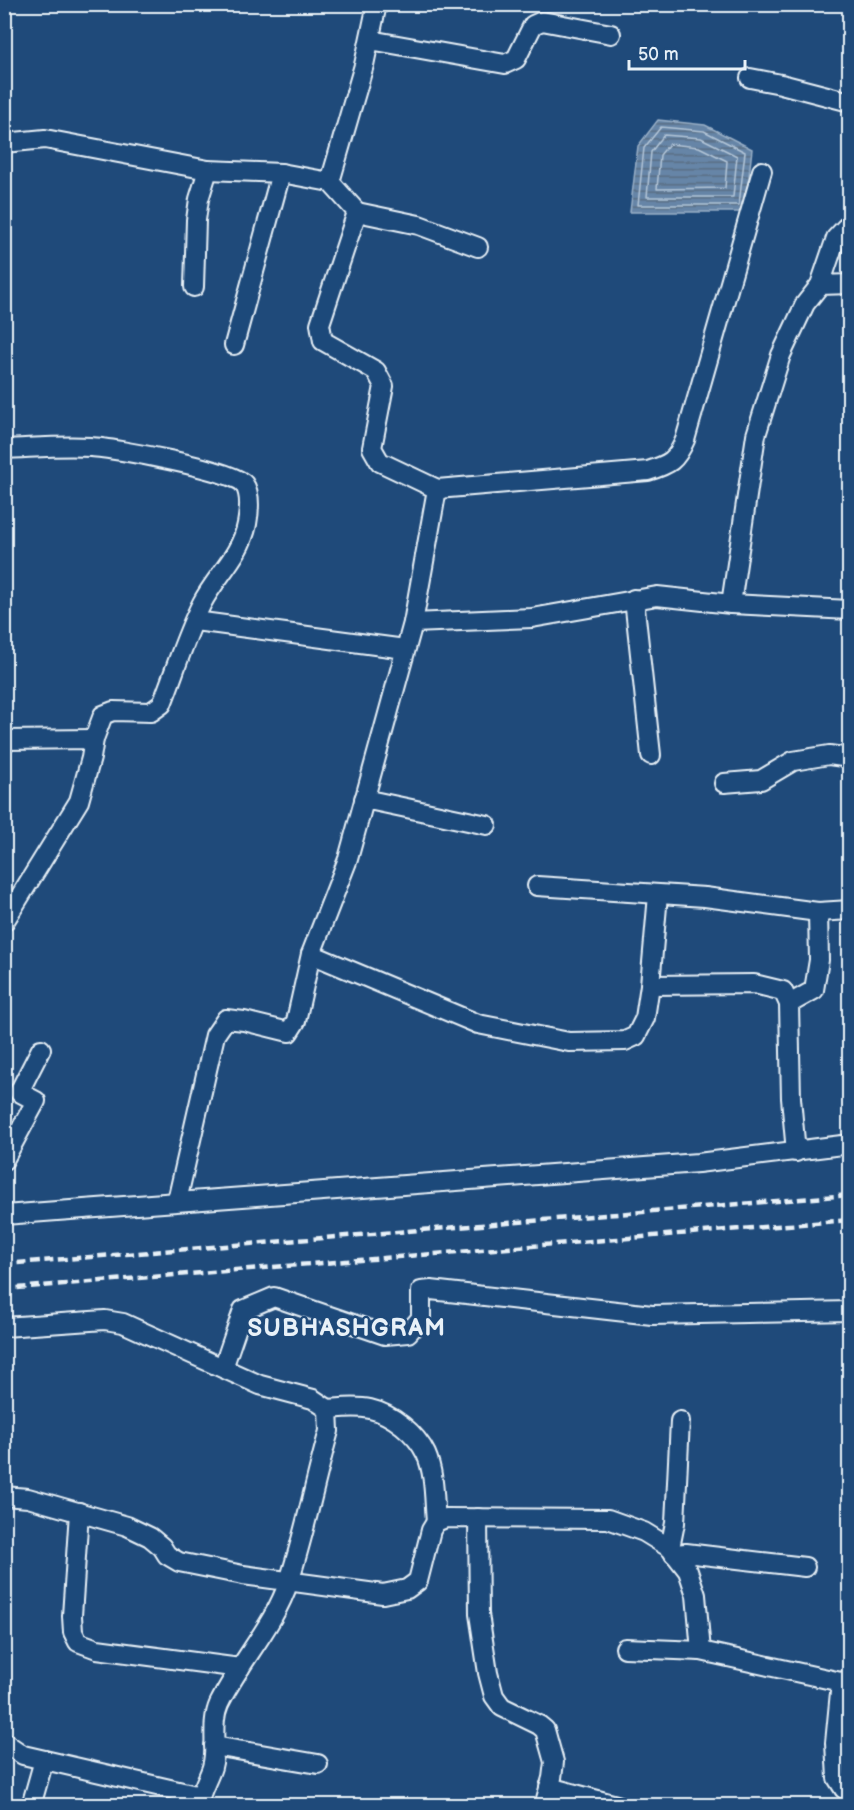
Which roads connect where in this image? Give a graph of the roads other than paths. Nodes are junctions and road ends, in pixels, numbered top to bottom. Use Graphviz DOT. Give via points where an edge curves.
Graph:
graph roads {
  1 [pos="377,4"];
  2 [pos="611,34"];
  3 [pos="370,40"];
  4 [pos="750,78"];
  5 [pos="849,102"];
  6 [pos="4,143"];
  7 [pos="208,170"];
  8 [pos="762,171"];
  9 [pos="281,173"];
  10 [pos="330,182"];
  11 [pos="357,212"];
  12 [pos="849,223"];
  13 [pos="478,247"];
  14 [pos="820,285"];
  15 [pos="849,285"];
  16 [pos="194,287"];
  17 [pos="234,345"];
  18 [pos="4,449"];
  19 [pos="437,489"];
  20 [pos="634,599"];
  21 [pos="731,604"];
  22 [pos="849,610"];
  23 [pos="195,621"];
  24 [pos="412,623"];
  25 [pos="405,649"];
  26 [pos="94,739"];
  27 [pos="4,740"];
  28 [pos="651,755"];
  29 [pos="849,758"];
  30 [pos="724,783"];
  31 [pos="364,799"];
  32 [pos="487,825"];
  33 [pos="537,886"];
  34 [pos="658,895"];
  35 [pos="849,910"];
  36 [pos="818,912"];
  37 [pos="4,922"];
  38 [pos="311,954"];
  39 [pos="650,986"];
  40 [pos="789,1004"];
  41 [pos="41,1049"];
  42 [pos="849,1144"];
  43 [pos="796,1152"];
  44 [pos="4,1160"];
  45 [pos="177,1201"];
  46 [pos="4,1215"];
  47 [pos="849,1311"];
  48 [pos="4,1328"];
  49 [pos="223,1368"];
  50 [pos="328,1409"];
  51 [pos="680,1421"];
  52 [pos="4,1496"];
  53 [pos="78,1512"];
  54 [pos="478,1518"];
  55 [pos="436,1522"];
  56 [pos="672,1551"];
  57 [pos="805,1568"];
  58 [pos="289,1582"];
  59 [pos="626,1648"];
  60 [pos="701,1651"];
  61 [pos="240,1668"];
  62 [pos="845,1681"];
  63 [pos="4,1742"];
  64 [pos="214,1746"];
  65 [pos="44,1760"];
  66 [pos="318,1764"];
  67 [pos="549,1787"];
  68 [pos="849,1792"];
  69 [pos="199,1801"];
  70 [pos="31,1806"];
  71 [pos="544,1806"];
  72 [pos="620,1806"];
  1 -- 3 [label="street"];
  2 -- 3 [label="street" via="542,21 533,25 516,59 505,64"];
  3 -- 10 [label="street"];
  4 -- 5 [label="street"];
  6 -- 7 [label="street" via="45,139"];
  7 -- 9 [label="street"];
  7 -- 16 [label="street" via="196,220"];
  8 -- 19 [label="street" via="678,456 648,471"];
  9 -- 10 [label="street"];
  9 -- 17 [label="street"];
  10 -- 11 [label="street"];
  11 -- 13 [label="street" via="418,225"];
  11 -- 19 [label="street" via="320,324 323,341 376,371 384,386 372,448 380,462"];
  12 -- 14 [label="street" via="836,238"];
  14 -- 15 [label="street"];
  14 -- 21 [label="street" via="805,304 781,355 756,435"];
  18 -- 23 [label="street" via="109,448 239,479 248,498 246,526"];
  19 -- 24 [label="street"];
  20 -- 21 [label="street" via="657,596"];
  20 -- 24 [label="street" via="532,618"];
  20 -- 28 [label="street"];
  21 -- 22 [label="street"];
  23 -- 25 [label="street"];
  23 -- 26 [label="street" via="162,704 151,712 113,711 103,715"];
  24 -- 25 [label="street"];
  25 -- 31 [label="street"];
  26 -- 27 [label="street"];
  26 -- 37 [label="street" via="78,801"];
  29 -- 30 [label="street" via="829,755 793,761 761,780"];
  31 -- 32 [label="street"];
  31 -- 38 [label="street" via="348,859"];
  33 -- 34 [label="street"];
  34 -- 36 [label="street"];
  34 -- 39 [label="street"];
  35 -- 36 [label="street"];
  36 -- 40 [label="street" via="819,960 814,990"];
  38 -- 39 [label="street" via="478,1023 569,1042 625,1041 636,1036 645,1018"];
  38 -- 45 [label="street" via="296,1021 289,1032 226,1019 215,1035"];
  39 -- 40 [label="street" via="754,984 783,991"];
  40 -- 43 [label="street"];
  41 -- 44 [label="street" via="19,1092 36,1101"];
  42 -- 43 [label="street"];
  43 -- 45 [label="street" via="698,1163"];
  45 -- 46 [label="street"];
  47 -- 49 [label="street" via="652,1315 431,1290 421,1292 421,1318 408,1333 384,1335 274,1297 243,1310"];
  48 -- 49 [label="street" via="105,1320 123,1323"];
  49 -- 50 [label="street" via="260,1386 313,1398"];
  50 -- 55 [label="street" via="370,1409 398,1422 415,1437 431,1472"];
  50 -- 58 [label="street" via="329,1431"];
  51 -- 56 [label="street"];
  52 -- 53 [label="street" via="28,1498"];
  53 -- 58 [label="street" via="150,1537 179,1562"];
  53 -- 61 [label="street" via="72,1616 78,1642 97,1649"];
  54 -- 55 [label="street" via="446,1518"];
  54 -- 56 [label="street" via="608,1519 644,1532"];
  54 -- 67 [label="street" via="479,1614 494,1696 502,1707 545,1730 554,1762"];
  55 -- 58 [label="street" via="418,1581 407,1589 383,1594"];
  56 -- 57 [label="street"];
  56 -- 60 [label="street" via="688,1571 696,1595"];
  58 -- 61 [label="street" via="268,1627"];
  59 -- 60 [label="street"];
  60 -- 62 [label="street"];
  61 -- 64 [label="street" via="218,1706"];
  62 -- 68 [label="street" via="835,1743 837,1778"];
  63 -- 65 [label="street" via="23,1755"];
  64 -- 66 [label="street"];
  64 -- 69 [label="street" via="213,1766"];
  65 -- 69 [label="street"];
  65 -- 70 [label="street"];
  67 -- 71 [label="street"];
  67 -- 72 [label="street"];
}
